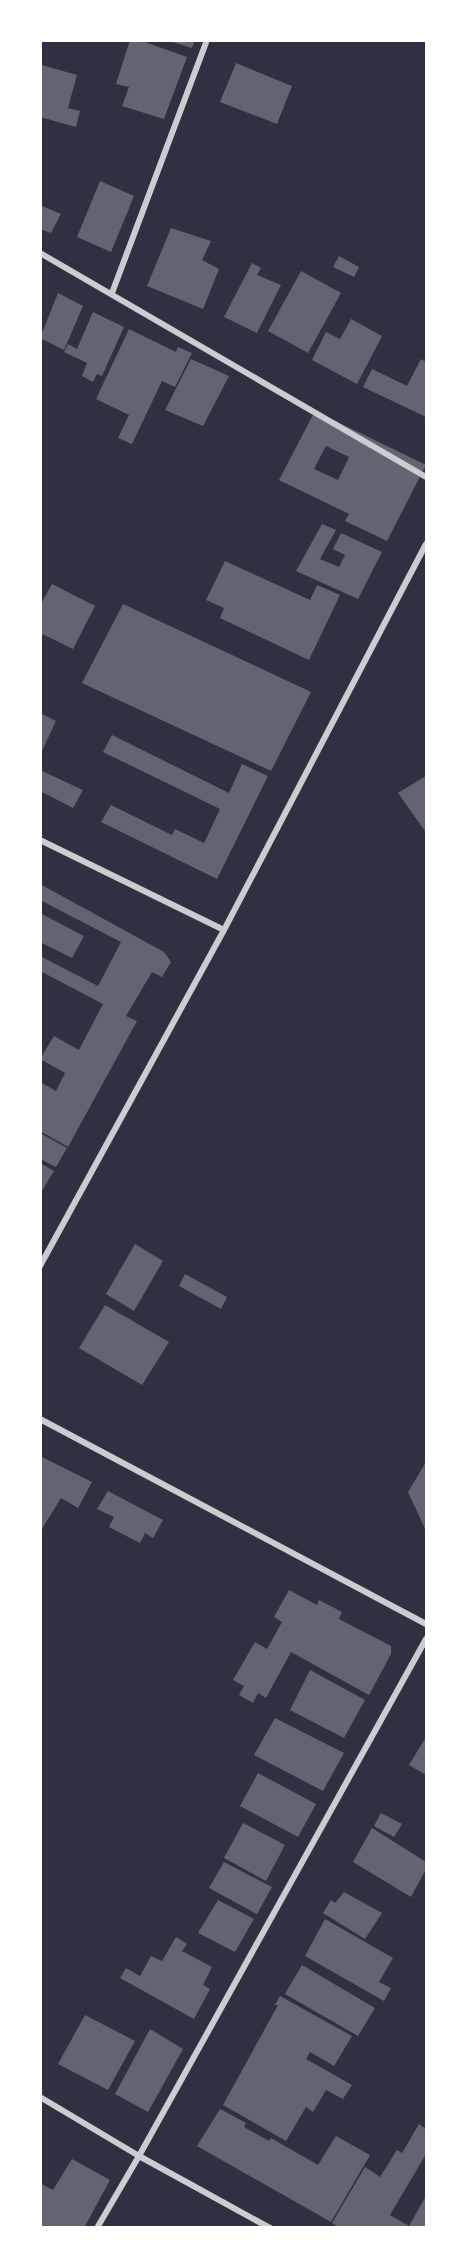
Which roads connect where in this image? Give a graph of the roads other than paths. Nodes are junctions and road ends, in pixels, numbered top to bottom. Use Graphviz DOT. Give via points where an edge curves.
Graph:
graph roads {
  1 [pos="207,40"];
  2 [pos="40,253"];
  3 [pos="112,293"];
  4 [pos="426,477"];
  5 [pos="426,544"];
  6 [pos="40,840"];
  7 [pos="224,930"];
  8 [pos="40,1266"];
  9 [pos="40,1419"];
  10 [pos="426,1624"];
  11 [pos="426,1639"];
  12 [pos="40,2097"];
  13 [pos="139,2156"];
  14 [pos="97,2228"];
  15 [pos="270,2228"];
  1 -- 3 [label="street"];
  2 -- 3 [label="street"];
  3 -- 4 [label="street"];
  5 -- 7 [label="street"];
  6 -- 7 [label="street"];
  7 -- 8 [label="street"];
  9 -- 10 [label="street"];
  11 -- 13 [label="street"];
  12 -- 13 [label="street"];
  13 -- 14 [label="street"];
  13 -- 15 [label="street"];
}
